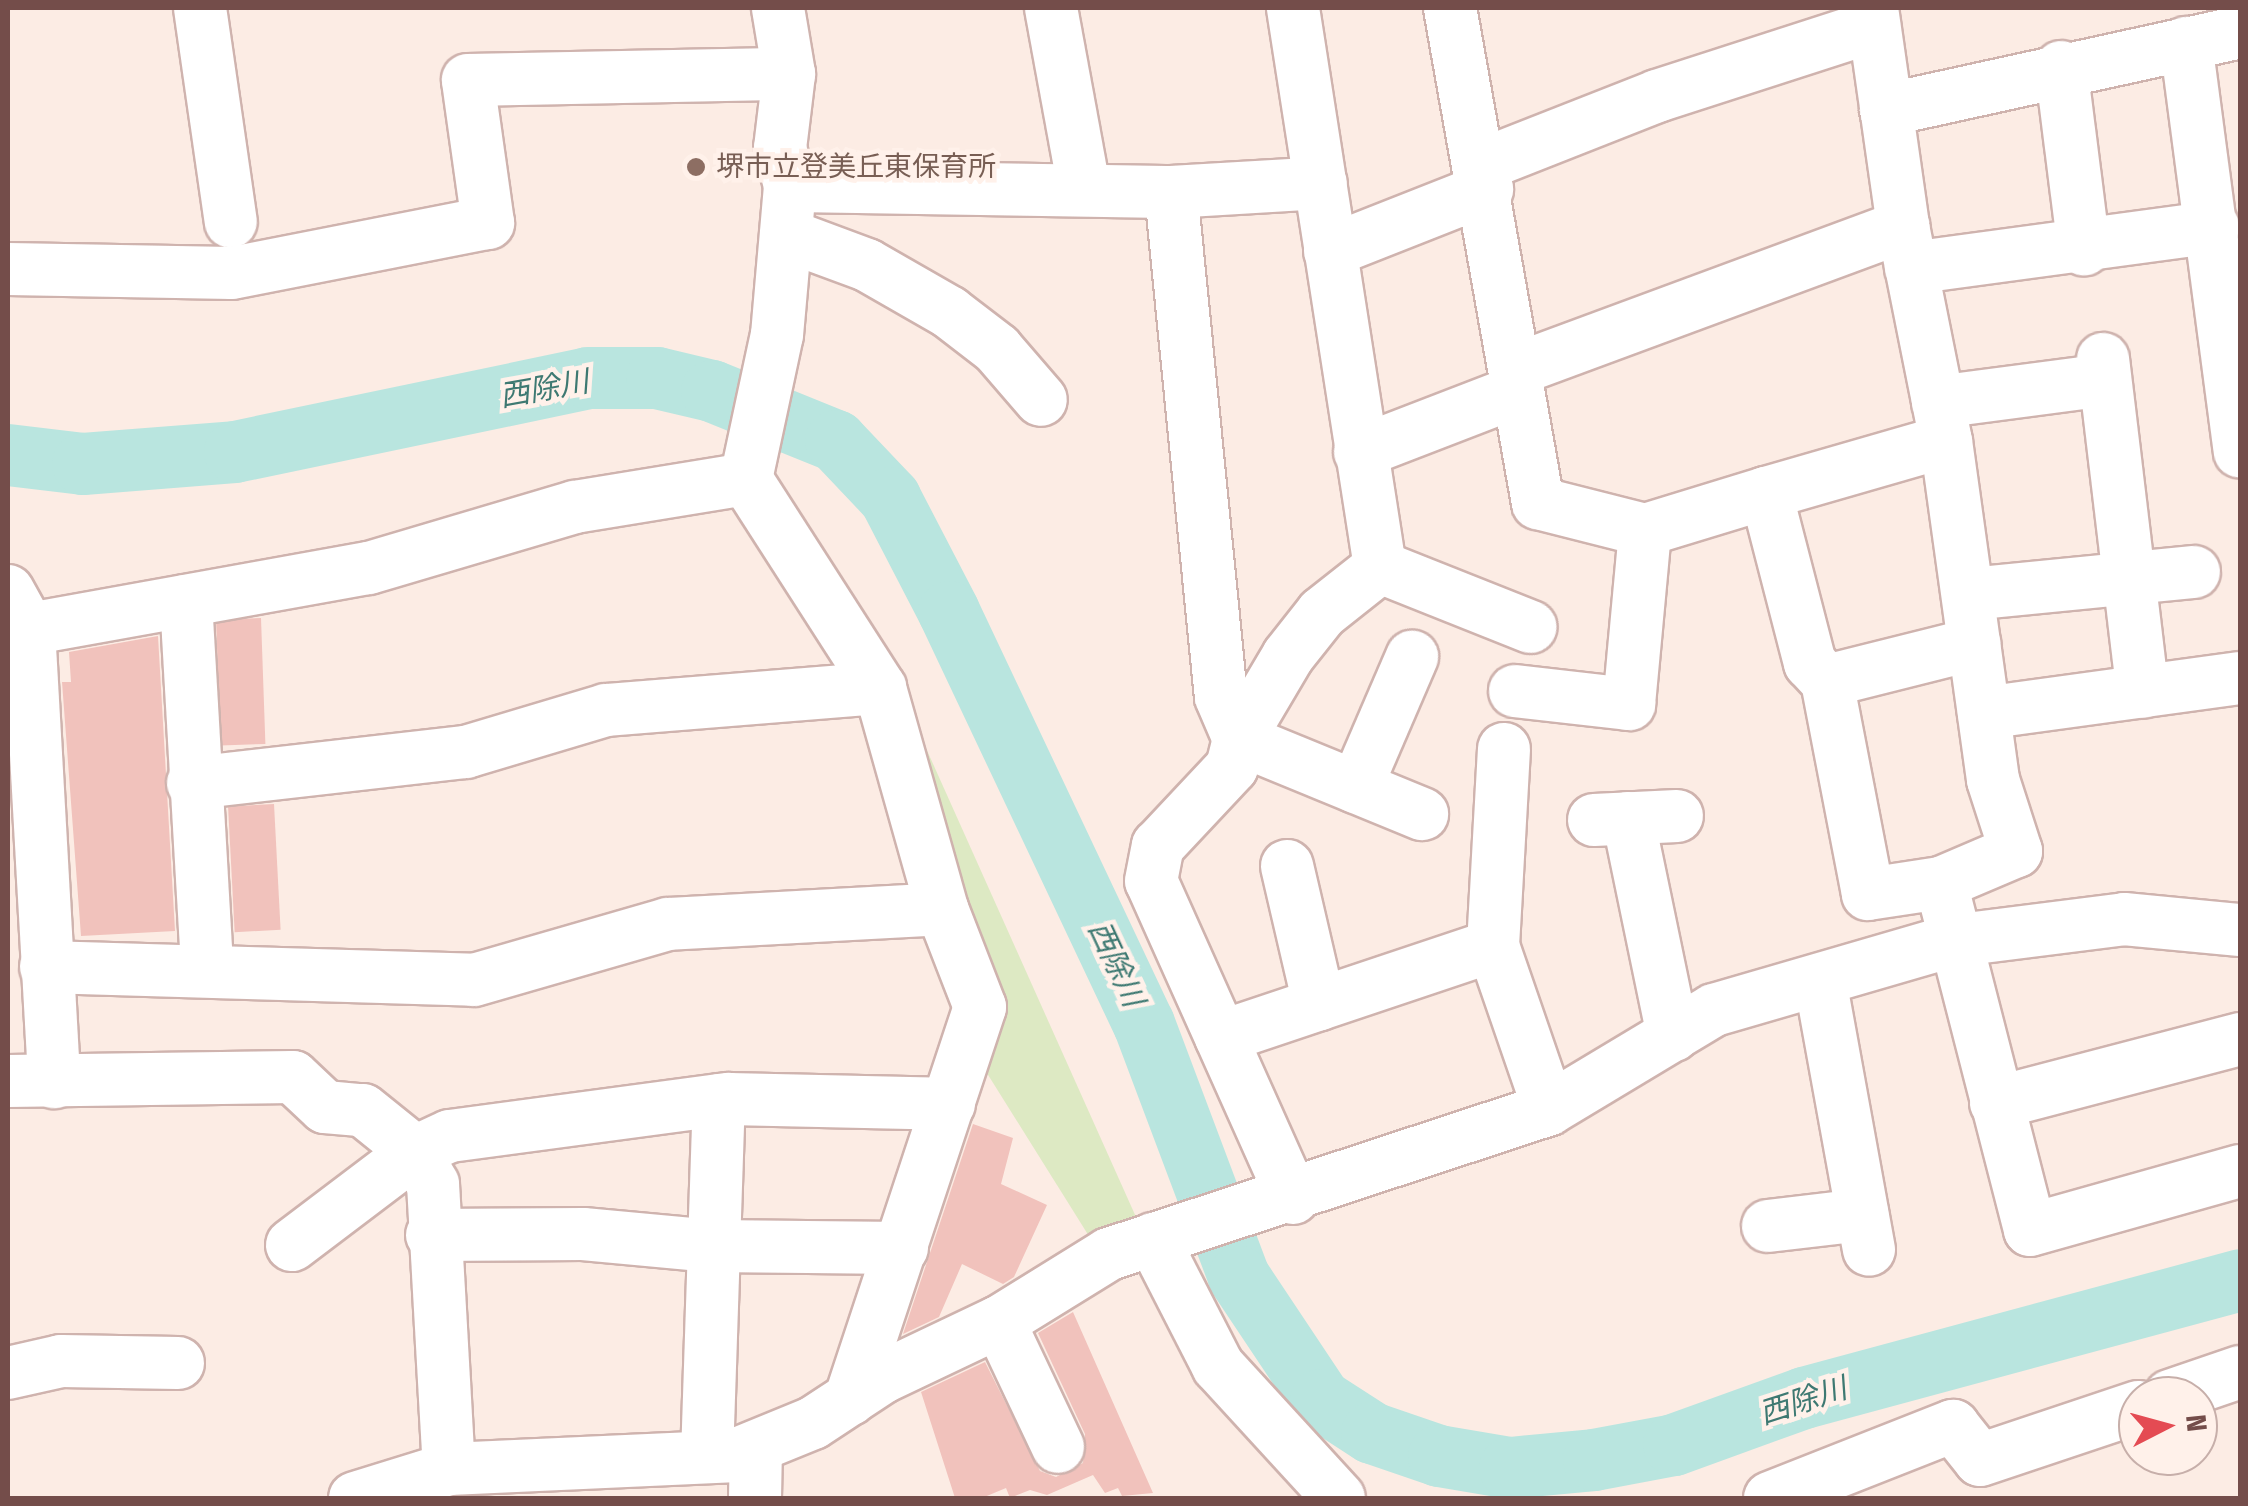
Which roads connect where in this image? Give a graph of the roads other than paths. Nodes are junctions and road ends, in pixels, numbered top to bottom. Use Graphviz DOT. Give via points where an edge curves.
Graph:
graph roads {
  1 [pos="200,8"];
  2 [pos="778,8"];
  3 [pos="1051,8"];
  4 [pos="1293,8"];
  5 [pos="1450,8"];
  6 [pos="1874,17"];
  7 [pos="2240,32"];
  8 [pos="2186,43"];
  9 [pos="2061,67"];
  10 [pos="789,74"];
  11 [pos="1886,110"];
  12 [pos="1484,177"];
  13 [pos="1320,183"];
  14 [pos="1084,188"];
  15 [pos="1171,192"];
  16 [pos="788,210"];
  17 [pos="231,222"];
  18 [pos="2213,227"];
  19 [pos="1907,247"];
  20 [pos="2084,250"];
  21 [pos="1330,251"];
  22 [pos="8,269"];
  23 [pos="1517,380"];
  24 [pos="1040,400"];
  25 [pos="1942,422"];
  26 [pos="2240,451"];
  27 [pos="1360,452"];
  28 [pos="746,474"];
  29 [pos="1766,493"];
  30 [pos="1646,530"];
  31 [pos="1380,567"];
  32 [pos="2194,572"];
  33 [pos="2129,581"];
  34 [pos="186,600"];
  35 [pos="15,618"];
  36 [pos="1972,618"];
  37 [pos="1532,627"];
  38 [pos="1412,657"];
  39 [pos="2240,678"];
  40 [pos="1827,681"];
  41 [pos="880,688"];
  42 [pos="1515,691"];
  43 [pos="2143,692"];
  44 [pos="1984,713"];
  45 [pos="1239,739"];
  46 [pos="1504,749"];
  47 [pos="193,783"];
  48 [pos="1356,787"];
  49 [pos="1422,814"];
  50 [pos="1632,818"];
  51 [pos="1287,866"];
  52 [pos="1941,883"];
  53 [pos="942,909"];
  54 [pos="25,912"];
  55 [pos="2240,930"];
  56 [pos="1951,941"];
  57 [pos="1493,946"];
  58 [pos="46,967"];
  59 [pos="206,970"];
  60 [pos="1820,980"];
  61 [pos="1319,1004"];
  62 [pos="1673,1035"];
  63 [pos="1221,1037"];
  64 [pos="2240,1039"];
  65 [pos="31,1081"];
  66 [pos="719,1100"];
  67 [pos="1996,1103"];
  68 [pos="949,1104"];
  69 [pos="1549,1109"];
  70 [pos="415,1152"];
  71 [pos="2240,1171"];
  72 [pos="1281,1202"];
  73 [pos="1768,1226"];
  74 [pos="432,1235"];
  75 [pos="1166,1235"];
  76 [pos="292,1245"];
  77 [pos="712,1246"];
  78 [pos="902,1248"];
  79 [pos="1000,1322"];
  80 [pos="178,1363"];
  81 [pos="8,1373"];
  82 [pos="850,1399"];
  83 [pos="2118,1414"];
  84 [pos="1058,1447"];
  85 [pos="732,1452"];
  86 [pos="480,1478"];
  87 [pos="1831,1489"];
  88 [pos="355,1498"];
  89 [pos="755,1498"];
  90 [pos="1340,1498"];
  91 [pos="1770,1498"];
  1 -- 17 [label="street"];
  2 -- 10 [label="street"];
  3 -- 14 [label="street"];
  4 -- 13 [label="street"];
  5 -- 12 [label="street"];
  6 -- 11 [label="street"];
  6 -- 12 [label="street" via="1657,96"];
  7 -- 8 [label="street"];
  8 -- 9 [label="street"];
  8 -- 18 [label="street"];
  9 -- 11 [label="street"];
  9 -- 20 [label="street"];
  10 -- 16 [label="street" via="780,148"];
  10 -- 22 [label="street" via="468,80 488,223 232,272"];
  11 -- 19 [label="street"];
  12 -- 21 [label="street"];
  12 -- 23 [label="street"];
  13 -- 15 [label="street"];
  13 -- 21 [label="street"];
  14 -- 15 [label="street"];
  14 -- 16 [label="street"];
  15 -- 45 [label="street" via="1222,697"];
  16 -- 24 [label="street" via="949,312 998,349"];
  16 -- 28 [label="street" via="777,335"];
  18 -- 20 [label="street"];
  18 -- 26 [label="street"];
  19 -- 20 [label="street"];
  19 -- 23 [label="street"];
  19 -- 25 [label="street"];
  21 -- 27 [label="street"];
  23 -- 27 [label="street"];
  23 -- 30 [label="street" via="1538,502"];
  25 -- 29 [label="street"];
  25 -- 33 [label="street" via="2104,370"];
  25 -- 36 [label="street"];
  27 -- 31 [label="street"];
  28 -- 34 [label="street" via="575,507 369,568"];
  28 -- 41 [label="street"];
  29 -- 30 [label="street"];
  29 -- 40 [label="street" via="1810,663"];
  30 -- 42 [label="street" via="1629,704"];
  31 -- 37 [label="street"];
  31 -- 45 [label="street" via="1322,613"];
  32 -- 33 [label="street"];
  33 -- 36 [label="street"];
  33 -- 43 [label="street"];
  34 -- 35 [label="street"];
  34 -- 47 [label="street"];
  35 -- 54 [label="street"];
  36 -- 40 [label="street"];
  36 -- 44 [label="street"];
  38 -- 48 [label="street"];
  39 -- 43 [label="street"];
  40 -- 52 [label="street" via="1868,894"];
  41 -- 47 [label="street" via="606,710 466,752"];
  41 -- 53 [label="street"];
  43 -- 44 [label="street"];
  44 -- 52 [label="street" via="1993,780 2016,852"];
  45 -- 48 [label="street"];
  45 -- 63 [label="street" via="1232,767 1158,846 1152,881"];
  46 -- 57 [label="street"];
  47 -- 59 [label="street"];
  48 -- 49 [label="street"];
  50 -- 62 [label="street"];
  51 -- 61 [label="street"];
  52 -- 56 [label="street"];
  53 -- 59 [label="street" via="668,924 474,980"];
  53 -- 68 [label="street" via="980,1007"];
  54 -- 58 [label="street"];
  55 -- 56 [label="street" via="2124,919"];
  56 -- 60 [label="street"];
  56 -- 67 [label="street"];
  57 -- 61 [label="street"];
  57 -- 69 [label="street"];
  58 -- 59 [label="street"];
  58 -- 65 [label="street"];
  60 -- 62 [label="street" via="1714,1010"];
  60 -- 73 [label="street" via="1866,1233"];
  61 -- 63 [label="street"];
  62 -- 69 [label="street"];
  63 -- 72 [label="street"];
  64 -- 67 [label="street"];
  65 -- 70 [label="street" via="292,1077 325,1107 363,1110"];
  66 -- 68 [label="street"];
  66 -- 70 [label="street" via="450,1136"];
  66 -- 77 [label="street"];
  67 -- 71 [label="street" via="2030,1230"];
  68 -- 78 [label="street"];
  69 -- 72 [label="street"];
  70 -- 74 [label="street" via="433,1184"];
  70 -- 76 [label="street"];
  72 -- 75 [label="street"];
  74 -- 77 [label="street" via="584,1234"];
  74 -- 86 [label="street"];
  75 -- 79 [label="street" via="1109,1254"];
  75 -- 90 [label="street" via="1218,1366"];
  77 -- 78 [label="street"];
  77 -- 85 [label="street"];
  78 -- 82 [label="street"];
  79 -- 82 [label="street"];
  79 -- 84 [label="street"];
  80 -- 81 [label="street" via="61,1361"];
  82 -- 85 [label="street"];
  83 -- 87 [label="street" via="1980,1460 1952,1426"];
  85 -- 86 [label="street"];
  85 -- 89 [label="street"];
  86 -- 88 [label="street"];
  87 -- 91 [label="street"];
}
